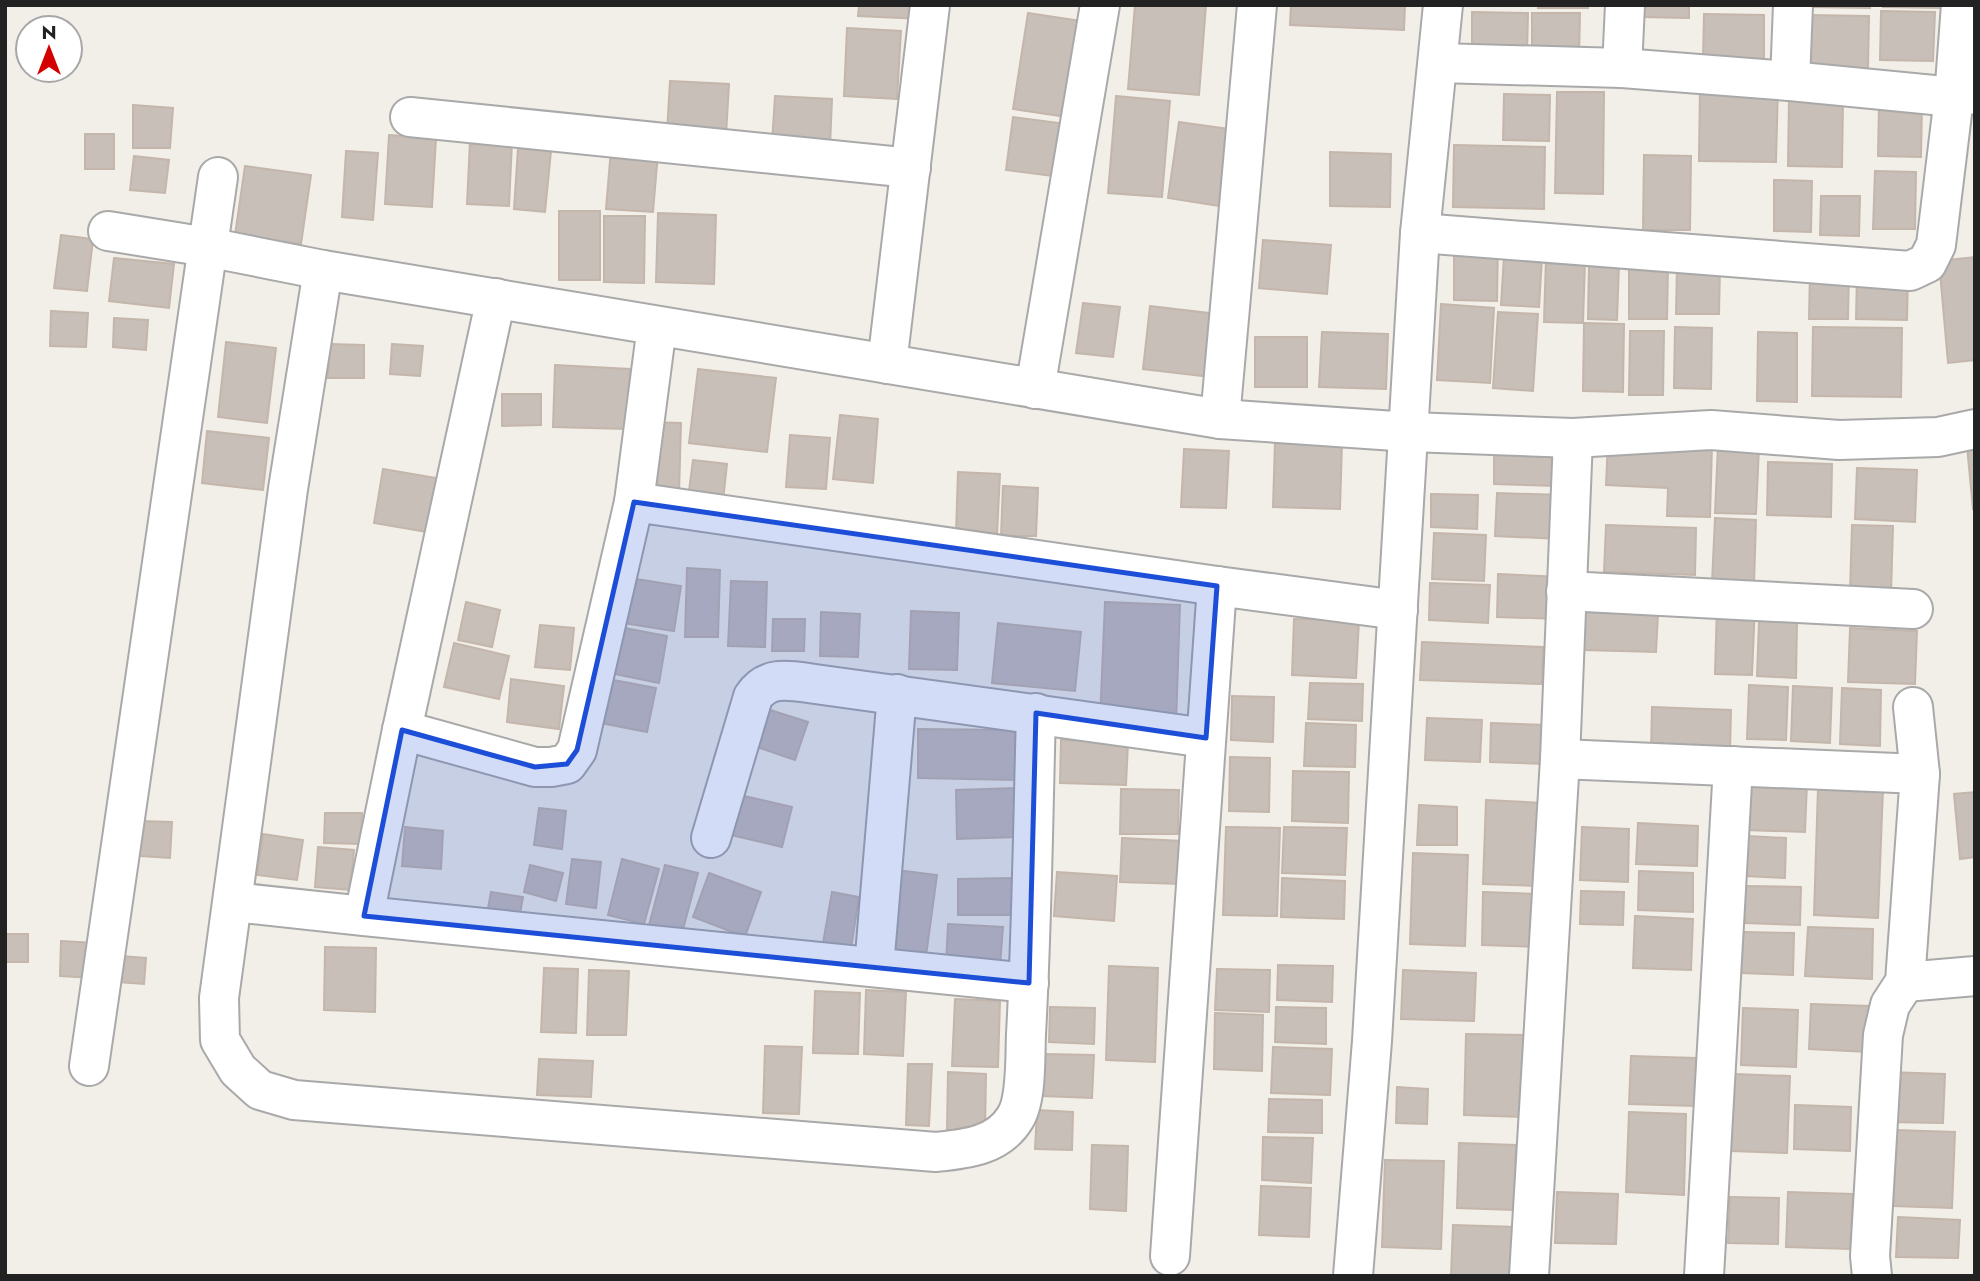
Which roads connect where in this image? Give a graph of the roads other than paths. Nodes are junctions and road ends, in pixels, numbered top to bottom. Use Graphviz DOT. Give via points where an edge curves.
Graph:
graph roads {
  1 [pos="930,5"];
  2 [pos="1100,5"];
  3 [pos="1257,5"];
  4 [pos="1443,5"];
  5 [pos="1625,5"];
  6 [pos="1793,5"];
  7 [pos="1961,5"];
  8 [pos="1438,63"];
  9 [pos="1622,68"];
  10 [pos="1790,81"];
  11 [pos="1965,96"];
  12 [pos="410,117"];
  13 [pos="911,168"];
  14 [pos="218,177"];
  15 [pos="108,231"];
  16 [pos="1420,233"];
  17 [pos="207,247"];
  18 [pos="323,270"];
  19 [pos="496,298"];
  20 [pos="657,326"];
  21 [pos="887,365"];
  22 [pos="1035,389"];
  23 [pos="1220,419"];
  24 [pos="1975,429"];
  25 [pos="1410,432"];
  26 [pos="1573,439"];
  27 [pos="634,502"];
  28 [pos="1217,586"];
  29 [pos="1566,592"];
  30 [pos="1913,609"];
  31 [pos="1398,610"];
  32 [pos="897,694"];
  33 [pos="1913,707"];
  34 [pos="1036,713"];
  35 [pos="402,730"];
  36 [pos="1206,738"];
  37 [pos="1560,759"];
  38 [pos="1733,766"];
  39 [pos="1920,774"];
  40 [pos="711,838"];
  41 [pos="233,902"];
  42 [pos="365,916"];
  43 [pos="874,967"];
  44 [pos="1975,976"];
  45 [pos="1905,982"];
  46 [pos="1029,983"];
  47 [pos="89,1066"];
  48 [pos="1170,1256"];
  49 [pos="1353,1276"];
  50 [pos="1529,1276"];
  51 [pos="1704,1276"];
  52 [pos="1872,1276"];
  1 -- 13 [label="street"];
  2 -- 22 [label="street"];
  3 -- 23 [label="street"];
  4 -- 8 [label="street"];
  5 -- 9 [label="street"];
  6 -- 10 [label="street"];
  7 -- 11 [label="street"];
  8 -- 9 [label="street"];
  8 -- 16 [label="street"];
  9 -- 10 [label="street"];
  10 -- 11 [label="street"];
  11 -- 16 [label="street" via="1936,245 1927,263 1909,271"];
  12 -- 13 [label="street"];
  13 -- 21 [label="street"];
  14 -- 17 [label="street"];
  15 -- 17 [label="street"];
  16 -- 25 [label="street"];
  17 -- 18 [label="street"];
  17 -- 47 [label="street"];
  18 -- 19 [label="street"];
  18 -- 41 [label="street" via="288,489"];
  19 -- 20 [label="street"];
  19 -- 35 [label="street"];
  20 -- 21 [label="street"];
  20 -- 27 [label="street"];
  21 -- 22 [label="street"];
  22 -- 23 [label="street"];
  23 -- 25 [label="street"];
  24 -- 26 [label="street" via="1938,437 1839,440 1712,430"];
  25 -- 26 [label="street"];
  25 -- 31 [label="street"];
  26 -- 29 [label="street"];
  27 -- 28 [label="street"];
  27 -- 35 [label="street" via="577,750 567,764 535,766"];
  28 -- 31 [label="street"];
  28 -- 36 [label="street"];
  29 -- 30 [label="street"];
  29 -- 37 [label="street"];
  31 -- 49 [label="street"];
  32 -- 34 [label="street"];
  32 -- 40 [label="street" via="784,680 760,687"];
  32 -- 43 [label="street"];
  33 -- 39 [label="street"];
  34 -- 36 [label="street"];
  34 -- 46 [label="street"];
  35 -- 42 [label="street"];
  36 -- 48 [label="street"];
  37 -- 38 [label="street"];
  37 -- 50 [label="street"];
  38 -- 39 [label="street"];
  38 -- 51 [label="street"];
  39 -- 45 [label="street"];
  41 -- 42 [label="street"];
  41 -- 46 [label="street" via="219,998 220,1040 238,1070 260,1090 294,1100 936,1152 968,1149 1000,1137 1017,1116 1023,1090"];
  42 -- 43 [label="street"];
  43 -- 46 [label="street"];
  44 -- 45 [label="street"];
  45 -- 52 [label="street" via="1890,1005 1884,1035"];
}
